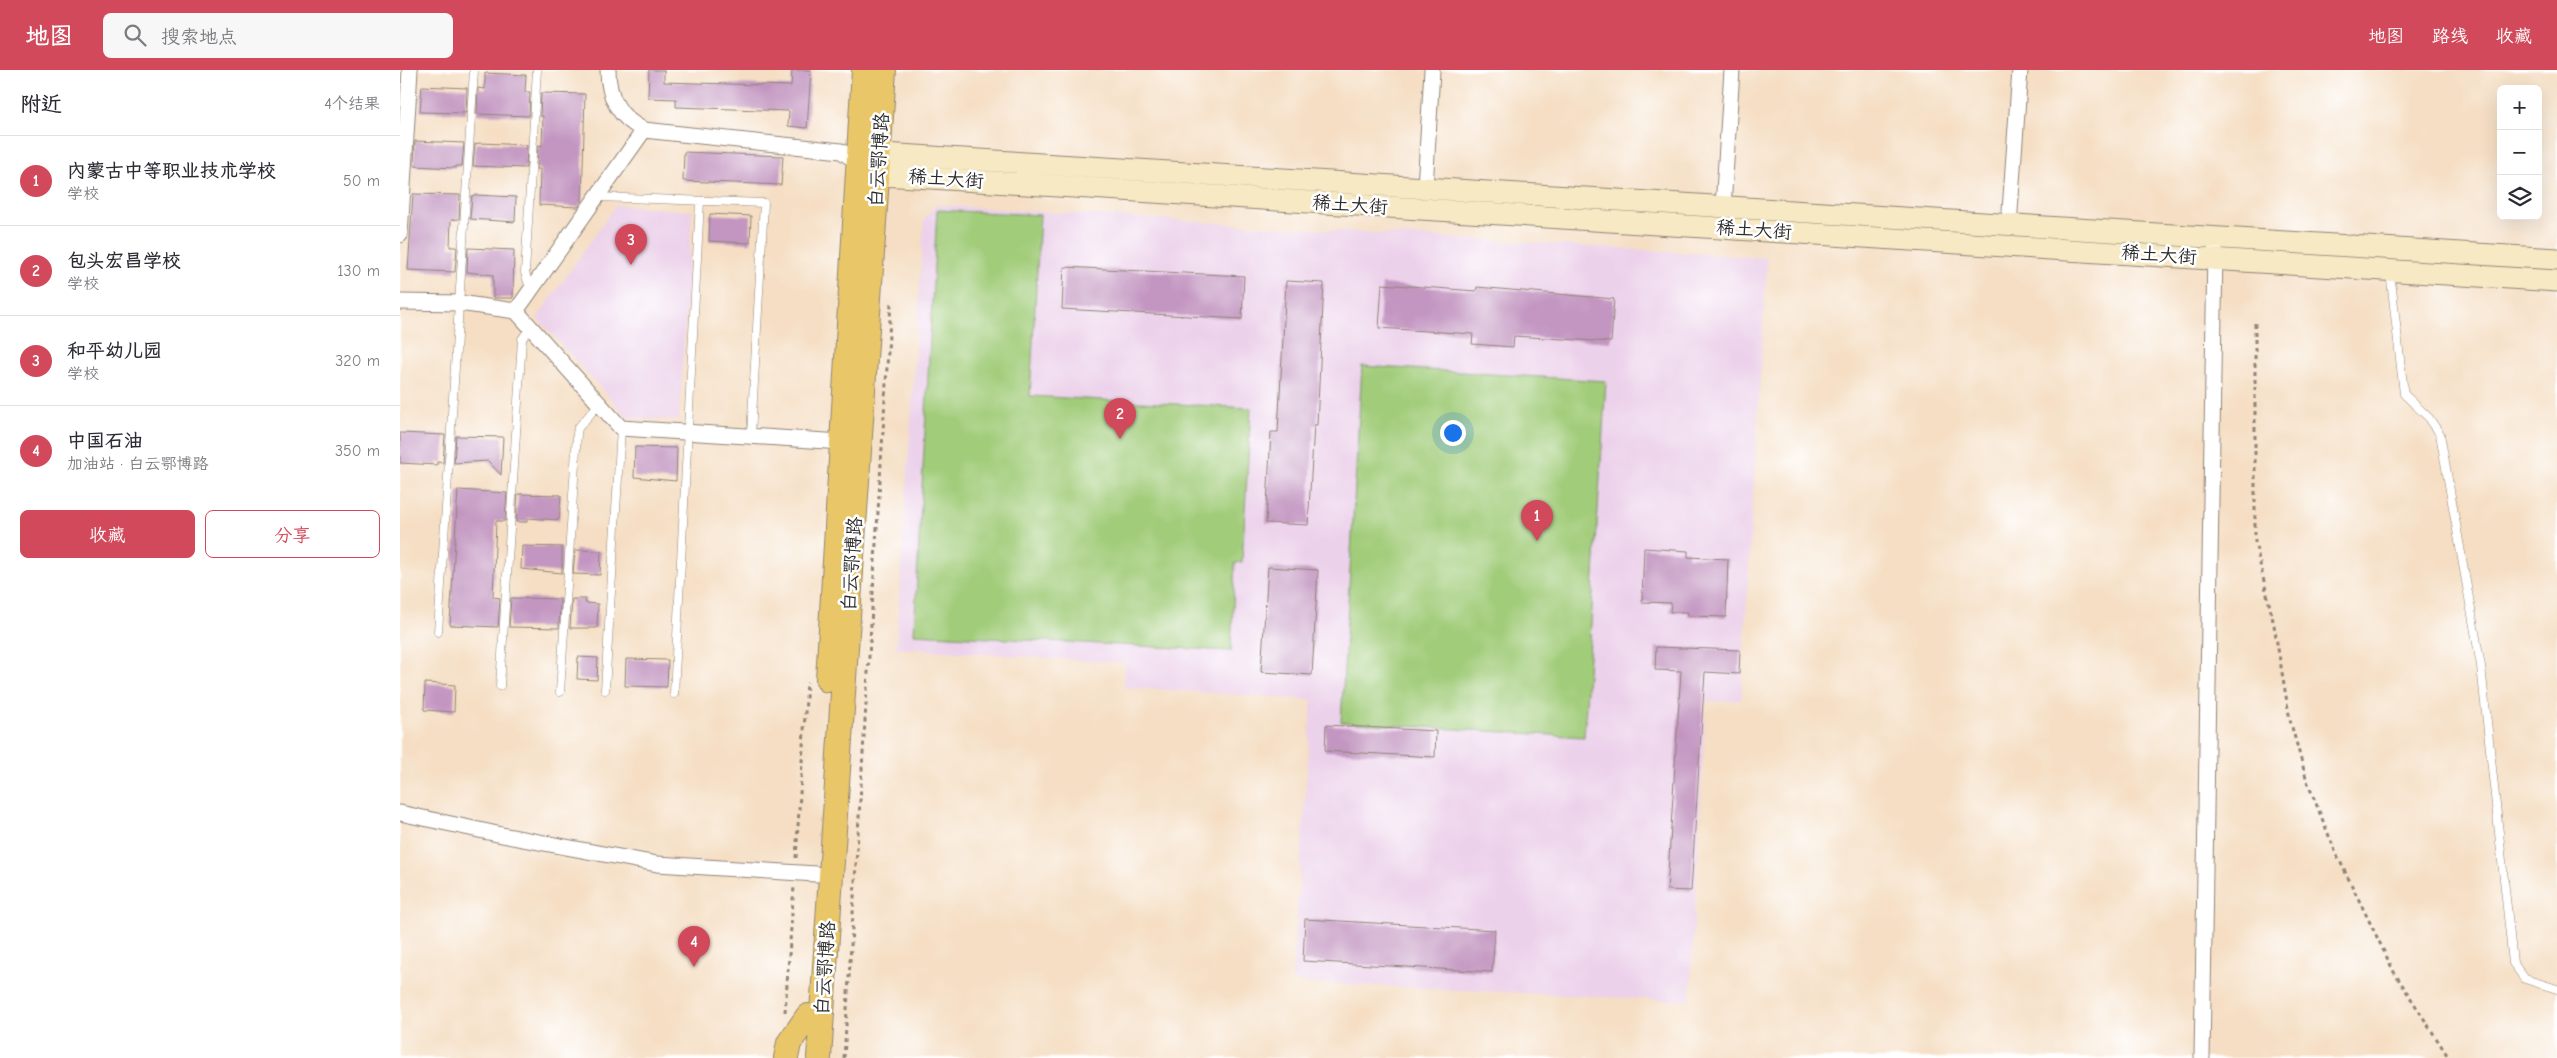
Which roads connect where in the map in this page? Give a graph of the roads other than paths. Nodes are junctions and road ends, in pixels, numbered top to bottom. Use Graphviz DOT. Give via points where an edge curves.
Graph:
graph roads {
  1 [pos="410,70"];
  2 [pos="474,70"];
  3 [pos="537,70"];
  4 [pos="608,70"];
  5 [pos="864,70"];
  6 [pos="884,70"];
  7 [pos="1432,70"];
  8 [pos="1732,70"];
  9 [pos="2020,70"];
  10 [pos="644,130"];
  11 [pos="872,164"];
  12 [pos="1425,188"];
  13 [pos="597,197"];
  14 [pos="700,201"];
  15 [pos="1723,206"];
  16 [pos="2009,225"];
  17 [pos="400,235"];
  18 [pos="2215,237"];
  19 [pos="2215,259"];
  20 [pos="2557,259"];
  21 [pos="2390,270"];
  22 [pos="2557,280"];
  23 [pos="531,293"];
  24 [pos="400,302"];
  25 [pos="459,303"];
  26 [pos="516,312"];
  27 [pos="530,328"];
  28 [pos="599,404"];
  29 [pos="621,428"];
  30 [pos="688,431"];
  31 [pos="750,435"];
  32 [pos="842,442"];
  33 [pos="438,632"];
  34 [pos="500,686"];
  35 [pos="605,690"];
  36 [pos="560,692"];
  37 [pos="674,694"];
  38 [pos="400,813"];
  39 [pos="816,874"];
  40 [pos="2557,989"];
  41 [pos="808,1016"];
  42 [pos="786,1058"];
  43 [pos="806,1058"];
  44 [pos="819,1058"];
  45 [pos="2202,1058"];
  1 -- 17 [label="street"];
  2 -- 25 [label="lane"];
  3 -- 23 [label="lane" via="525,273"];
  4 -- 10 [label="street" via="615,106 632,124"];
  5 -- 11 [label="main road, 白云鄂博路"];
  6 -- 11 [label="main road, 白云鄂博路"];
  7 -- 12 [label="street"];
  8 -- 15 [label="street"];
  9 -- 16 [label="street"];
  10 -- 11 [label="street" via="841,151"];
  10 -- 13 [label="street"];
  11 -- 12 [label="main road, 稀土大街"];
  11 -- 19 [label="main road, 稀土大街"];
  11 -- 32 [label="main road, 白云鄂博路"];
  11 -- 44 [label="main road, 白云鄂博路"];
  12 -- 15 [label="main road, 稀土大街"];
  13 -- 14 [label="lane"];
  13 -- 23 [label="street"];
  14 -- 30 [label="lane"];
  14 -- 31 [label="lane" via="764,203"];
  15 -- 16 [label="main road, 稀土大街"];
  16 -- 18 [label="main road, 稀土大街"];
  18 -- 19 [label="street"];
  18 -- 20 [label="main road, 稀土大街"];
  19 -- 21 [label="main road, 稀土大街"];
  19 -- 45 [label="street"];
  21 -- 22 [label="main road, 稀土大街"];
  21 -- 40 [label="lane" via="2404,394 2429,418 2440,434 2481,666 2513,963 2525,979"];
  23 -- 26 [label="street"];
  24 -- 25 [label="street"];
  25 -- 26 [label="street"];
  25 -- 33 [label="lane"];
  26 -- 27 [label="street"];
  27 -- 28 [label="street"];
  27 -- 34 [label="lane" via="522,339"];
  28 -- 29 [label="street"];
  28 -- 36 [label="lane" via="576,434"];
  29 -- 30 [label="street"];
  29 -- 35 [label="lane"];
  30 -- 31 [label="street"];
  30 -- 37 [label="lane"];
  31 -- 32 [label="street"];
  32 -- 39 [label="main road, 白云鄂博路"];
  38 -- 39 [label="street" via="657,864"];
  39 -- 41 [label="main road, 白云鄂博路"];
  41 -- 42 [label="main road" via="788,1043"];
  41 -- 43 [label="main road, 白云鄂博路"];
}
